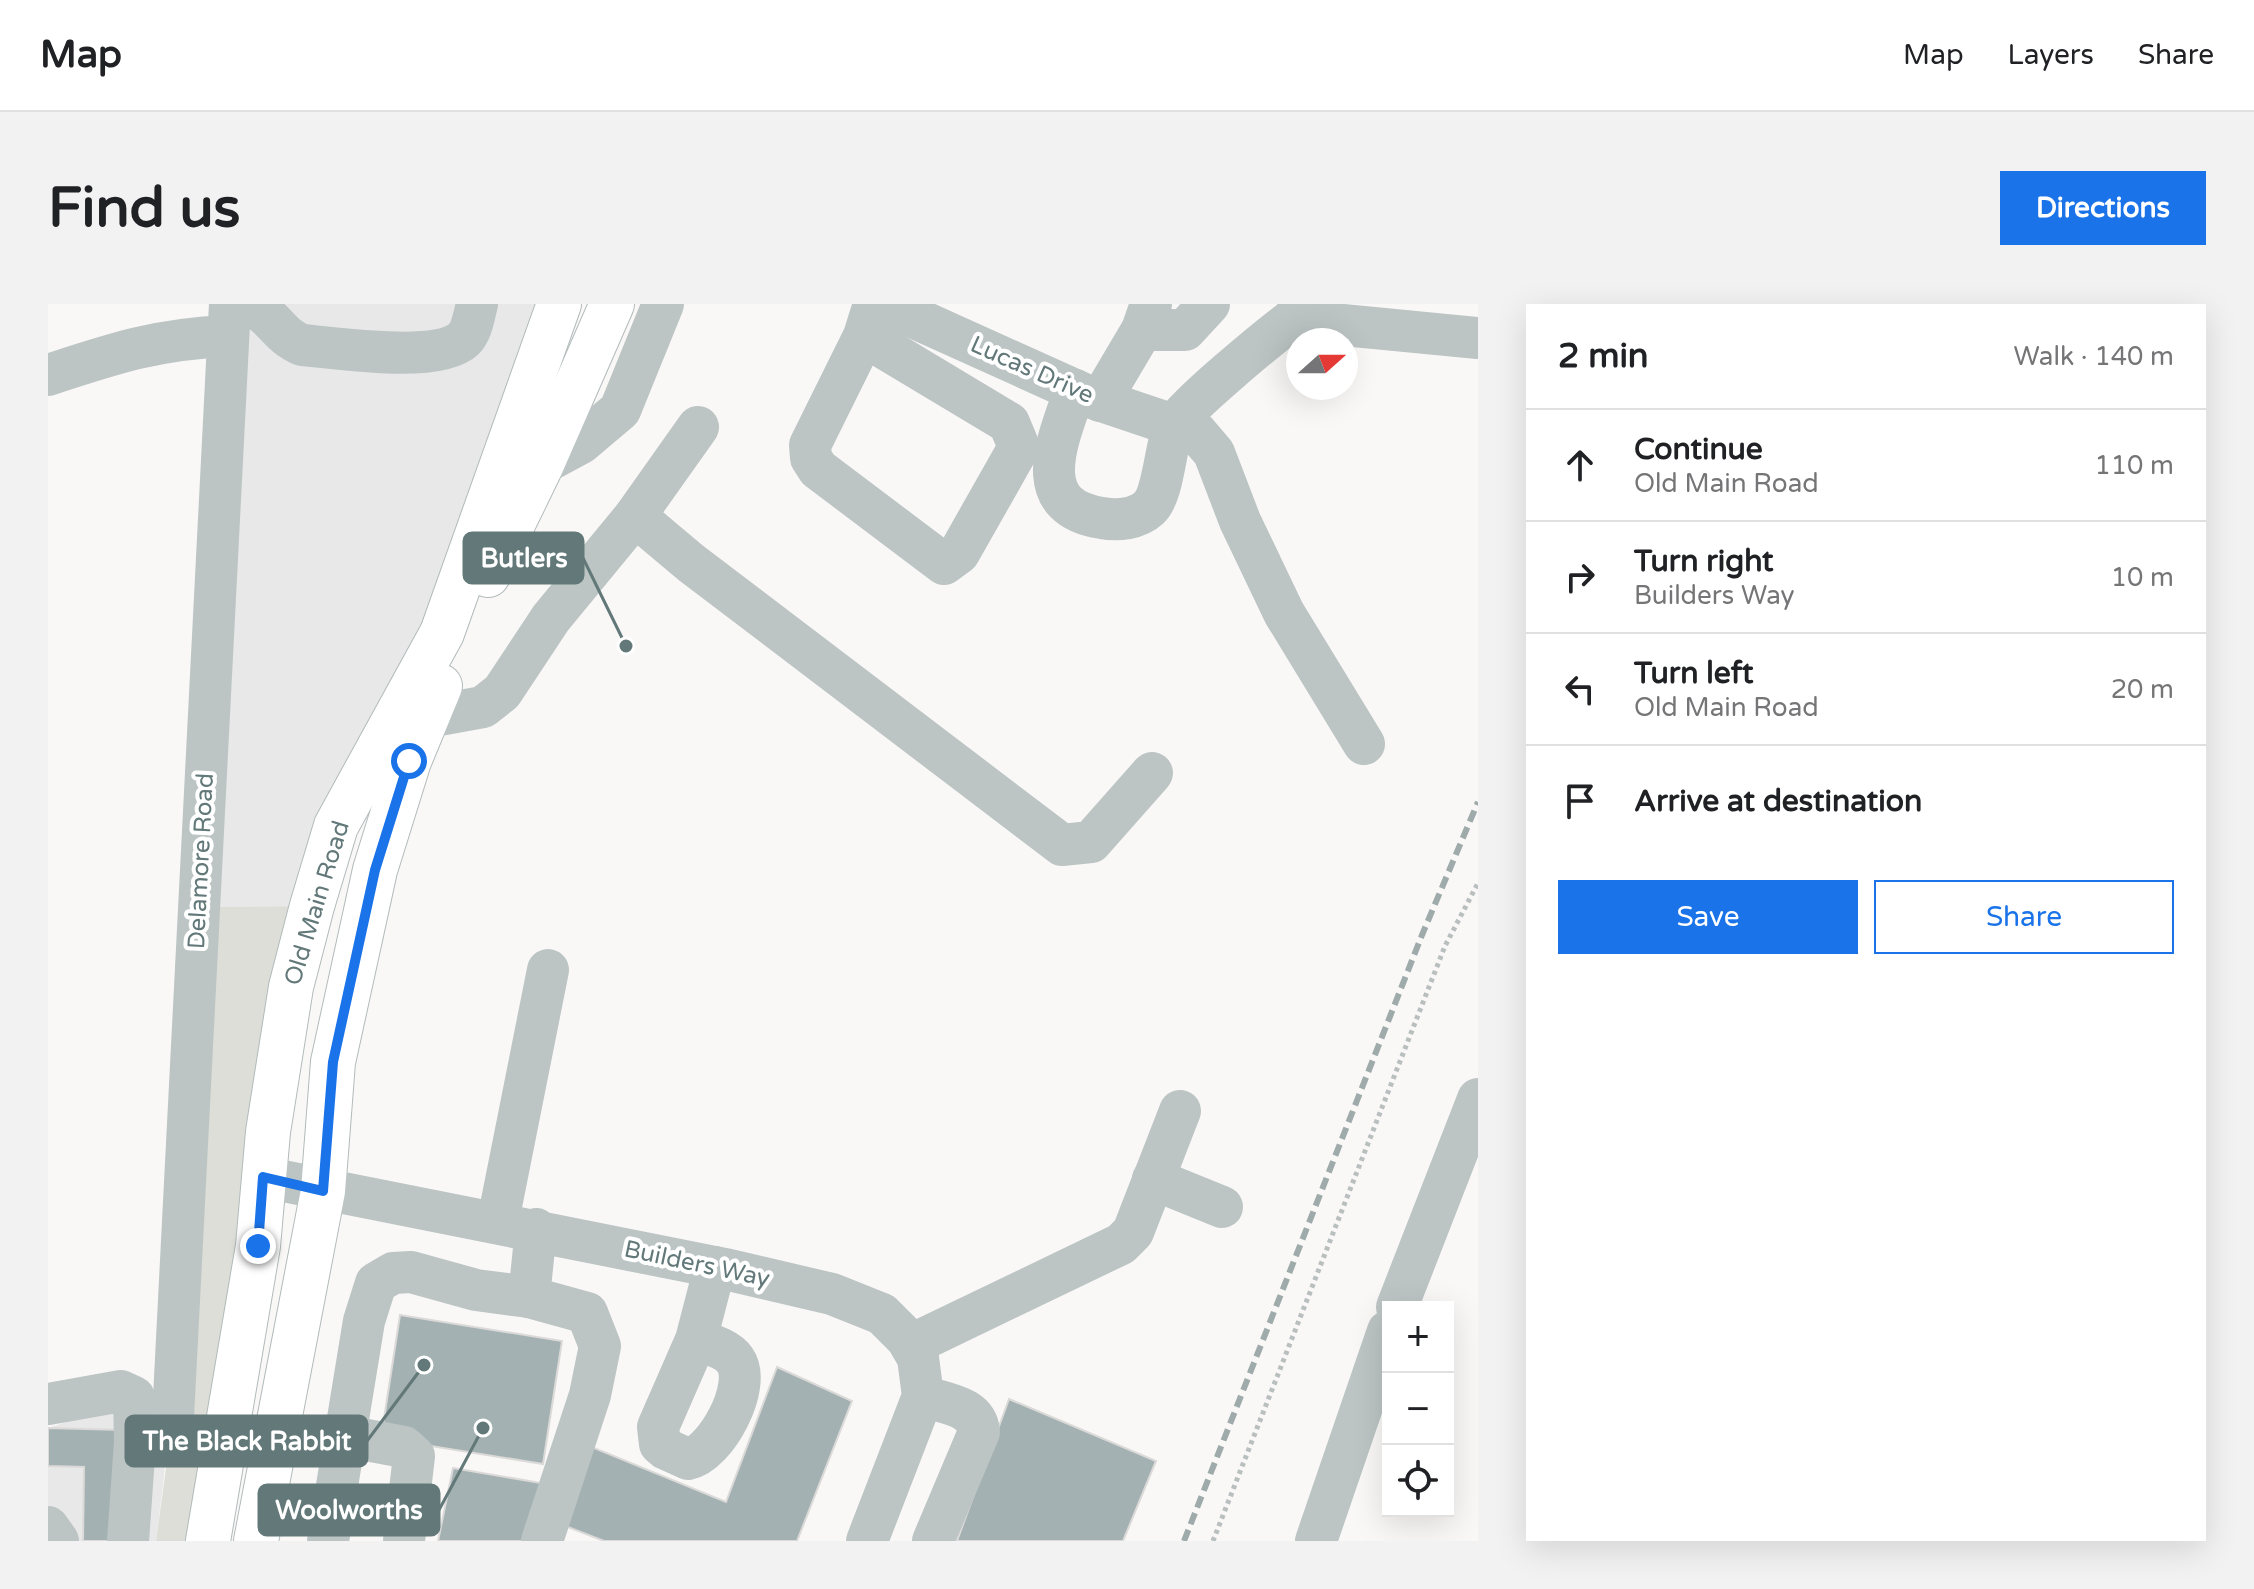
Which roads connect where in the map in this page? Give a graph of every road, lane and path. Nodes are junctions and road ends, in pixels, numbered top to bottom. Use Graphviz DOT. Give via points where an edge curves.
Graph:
graph roads {
  1 [pos="477,304"];
  2 [pos="559,304"];
  3 [pos="612,304"];
  4 [pos="663,304"];
  5 [pos="1209,304"];
  6 [pos="1298,312"];
  7 [pos="234,315"];
  8 [pos="874,315"];
  9 [pos="1382,316"];
  10 [pos="1146,317"];
  11 [pos="950,318"];
  12 [pos="1478,338"];
  13 [pos="48,375"];
  14 [pos="1088,395"];
  15 [pos="1179,426"];
  16 [pos="698,427"];
  17 [pos="542,464"];
  18 [pos="635,516"];
  19 [pos="428,717"];
  20 [pos="1364,744"];
  21 [pos="1152,773"];
  22 [pos="1478,883"];
  23 [pos="548,970"];
  24 [pos="1478,1099"];
  25 [pos="1180,1111"];
  26 [pos="263,1177"];
  27 [pos="1153,1179"];
  28 [pos="323,1191"];
  29 [pos="1222,1207"];
  30 [pos="517,1225"];
  31 [pos="715,1267"];
  32 [pos="529,1297"];
  33 [pos="1399,1301"];
  34 [pos="696,1340"];
  35 [pos="911,1345"];
  36 [pos="1382,1348"];
  37 [pos="923,1396"];
  38 [pos="48,1404"];
  39 [pos="173,1417"];
  40 [pos="345,1436"];
  41 [pos="48,1527"];
  42 [pos="870,1535"];
  43 [pos="58,1541"];
  44 [pos="128,1541"];
  45 [pos="208,1541"];
  46 [pos="256,1541"];
  47 [pos="328,1541"];
  48 [pos="404,1541"];
  49 [pos="542,1541"];
  50 [pos="912,1541"];
  51 [pos="933,1541"];
  52 [pos="1213,1541"];
  53 [pos="1316,1541"];
  1 -- 7 [label="street" via="469,333 459,343 412,352 302,345 286,338 264,310"];
  2 -- 26 [label="main road, Old Main Road" via="442,633 336,826 291,987"];
  3 -- 17 [label="main road, Old Main Road"];
  4 -- 17 [label="street" via="620,410 581,443"];
  5 -- 10 [label="street" via="1185,330"];
  6 -- 9 [label="street"];
  6 -- 15 [label="street"];
  7 -- 13 [label="street"];
  7 -- 39 [label="street, Delamore Road"];
  8 -- 8 [label="street" via="810,445 811,458 818,469 944,564 959,553 1019,447 1016,435 1009,423"];
  8 -- 11 [label="street, Lucas Drive"];
  9 -- 12 [label="street"];
  10 -- 14 [label="street"];
  11 -- 14 [label="street, Lucas Drive"];
  14 -- 15 [label="street, Lucas Drive"];
  14 -- 15 [label="street" via="1055,447 1053,476 1059,496 1085,514 1127,518 1152,505"];
  15 -- 20 [label="street" via="1197,433 1214,453 1284,613"];
  16 -- 18 [label="street"];
  17 -- 19 [label="main road, Old Main Road" via="475,601"];
  18 -- 19 [label="street" via="551,618 502,692 483,707"];
  18 -- 21 [label="street" via="1062,845 1091,842"];
  19 -- 28 [label="main road, Old Main Road" via="375,870 333,1062"];
  22 -- 52 [label="path" via="1445,946"];
  23 -- 30 [label="street"];
  24 -- 33 [label="street"];
  25 -- 27 [label="street"];
  26 -- 28 [label="street, Builders Way"];
  26 -- 45 [label="main road, Old Main Road" via="258,1246"];
  27 -- 29 [label="street"];
  27 -- 35 [label="street" via="1133,1232 1121,1244"];
  28 -- 30 [label="street, Builders Way"];
  28 -- 46 [label="main road, Old Main Road"];
  30 -- 31 [label="street, Builders Way"];
  30 -- 32 [label="street"];
  31 -- 34 [label="street"];
  31 -- 35 [label="street, Builders Way" via="861,1305 882,1314"];
  32 -- 40 [label="street" via="476,1290 411,1272 383,1277 370,1294"];
  32 -- 49 [label="street" via="587,1313 600,1346 590,1395"];
  35 -- 37 [label="street, Builders Way"];
  36 -- 53 [label="street"];
  37 -- 42 [label="street, Builders Way"];
  37 -- 51 [label="street" via="965,1409 975,1417 979,1432"];
  38 -- 44 [label="street" via="121,1391 134,1397"];
  40 -- 47 [label="street"];
  40 -- 48 [label="street" via="404,1447 414,1456"];
  41 -- 43 [label="street"];
  42 -- 50 [label="street"];
}
